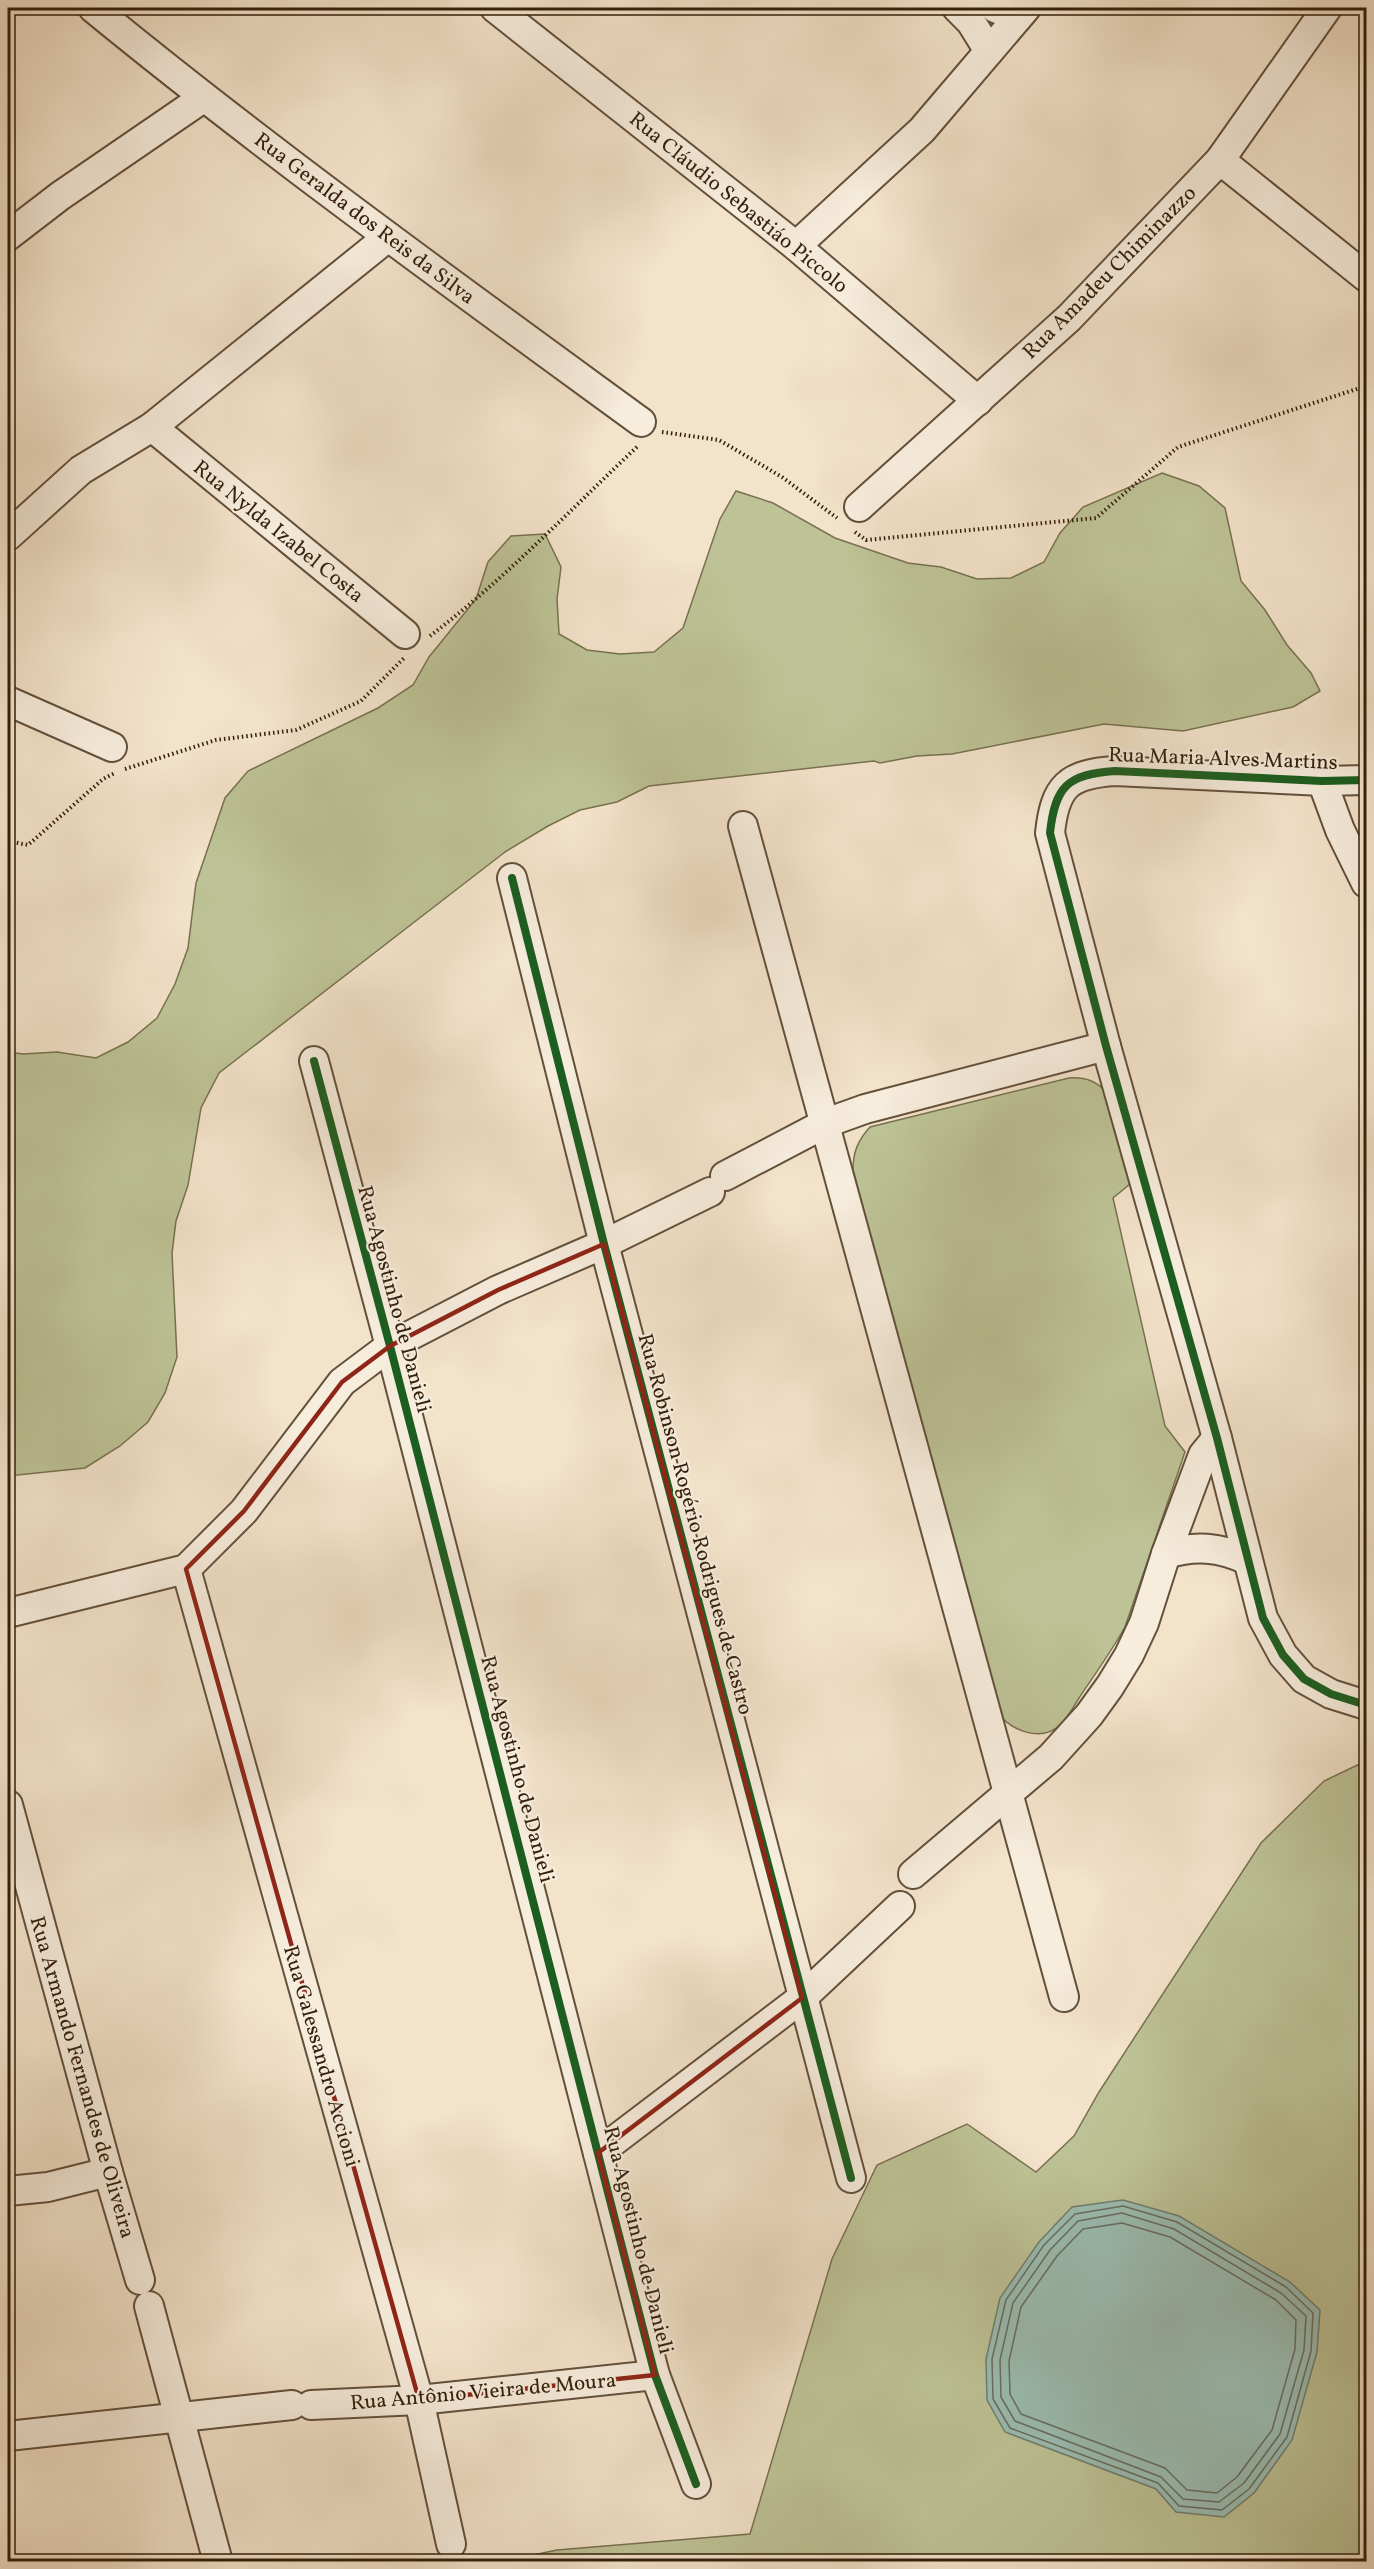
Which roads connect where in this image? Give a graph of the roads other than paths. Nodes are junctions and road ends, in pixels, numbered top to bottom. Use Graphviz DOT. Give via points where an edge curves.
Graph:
graph roads {
  1 [pos="93,8"];
  2 [pos="495,8"];
  3 [pos="957,8"];
  4 [pos="1327,8"];
  5 [pos="1013,11"];
  6 [pos="989,51"];
  7 [pos="203,98"];
  8 [pos="1220,160"];
  9 [pos="8,236"];
  10 [pos="388,237"];
  11 [pos="796,246"];
  12 [pos="1366,277"];
  13 [pos="978,401"];
  14 [pos="644,426"];
  15 [pos="152,427"];
  16 [pos="848,517"];
  17 [pos="8,536"];
  18 [pos="413,642"];
  19 [pos="8,701"];
  20 [pos="112,747"];
  21 [pos="1366,780"];
  22 [pos="1322,781"];
  23 [pos="744,826"];
  24 [pos="512,878"];
  25 [pos="1366,883"];
  26 [pos="1106,1046"];
  27 [pos="314,1061"];
  28 [pos="826,1124"];
  29 [pos="604,1244"];
  30 [pos="390,1346"];
  31 [pos="1217,1438"];
  32 [pos="1166,1554"];
  33 [pos="1247,1560"];
  34 [pos="186,1569"];
  35 [pos="8,1613"];
  36 [pos="1366,1704"];
  37 [pos="1008,1792"];
  38 [pos="8,1805"];
  39 [pos="913,1874"];
  40 [pos="900,1906"];
  41 [pos="1064,1997"];
  42 [pos="802,1998"];
  43 [pos="598,2153"];
  44 [pos="108,2172"];
  45 [pos="851,2178"];
  46 [pos="8,2191"];
  47 [pos="655,2375"];
  48 [pos="419,2400"];
  49 [pos="177,2417"];
  50 [pos="8,2436"];
  51 [pos="696,2484"];
  52 [pos="451,2544"];
  53 [pos="218,2562"];
  1 -- 7 [label="street, Rua Geralda dos Reis da Silva"];
  2 -- 11 [label="street, Rua Cláudio Sebastiáo Piccolo"];
  3 -- 6 [label="street"];
  4 -- 8 [label="street, Rua Amadeu Chiminazzo"];
  5 -- 6 [label="street"];
  6 -- 11 [label="street" via="922,130"];
  7 -- 9 [label="street"];
  7 -- 10 [label="street, Rua Geralda dos Reis da Silva"];
  8 -- 12 [label="street"];
  8 -- 13 [label="street, Rua Amadeu Chiminazzo" via="1069,318"];
  10 -- 14 [label="street, Rua Geralda dos Reis da Silva"];
  10 -- 15 [label="street"];
  11 -- 13 [label="street, Rua Cláudio Sebastiáo Piccolo"];
  13 -- 16 [label="street, Rua Amadeu Chiminazzo"];
  15 -- 17 [label="street" via="81,470"];
  15 -- 18 [label="street, Rua Nylda Izabel Costa"];
  19 -- 20 [label="street"];
  21 -- 22 [label="street, Rua Maria Alves Martins"];
  22 -- 25 [label="street"];
  22 -- 26 [label="street, Rua Maria Alves Martins" via="1115,771 1089,772 1065,785 1052,807 1050,833"];
  23 -- 28 [label="street"];
  24 -- 29 [label="street, Rua Robinson Rogério Rodrigues de Castro"];
  26 -- 28 [label="street" via="865,1109"];
  26 -- 31 [label="street, Rua Maria Alves Martins"];
  27 -- 30 [label="street, Rua Agostinho de Danieli"];
  28 -- 29 [label="street"];
  28 -- 37 [label="street"];
  29 -- 30 [label="street" via="498,1290"];
  29 -- 42 [label="street, Rua Robinson Rogério Rodrigues de Castro"];
  30 -- 34 [label="street" via="342,1382 244,1511"];
  30 -- 43 [label="street, Rua Agostinho de Danieli"];
  31 -- 32 [label="street" via="1203,1455"];
  31 -- 33 [label="street, Rua Maria Alves Martins"];
  32 -- 33 [label="street" via="1204,1547"];
  32 -- 37 [label="street" via="1144,1623 1110,1686 1071,1737"];
  33 -- 36 [label="street, Rua Maria Alves Martins" via="1263,1618 1283,1655 1304,1679 1331,1694"];
  34 -- 35 [label="street"];
  34 -- 48 [label="street, Rua Galessandro Accioni"];
  37 -- 39 [label="street"];
  37 -- 41 [label="street"];
  38 -- 44 [label="street, Rua Armando Fernandes de Oliveira"];
  40 -- 42 [label="street"];
  42 -- 43 [label="street"];
  42 -- 45 [label="street, Rua Robinson Rogério Rodrigues de Castro"];
  43 -- 47 [label="street, Rua Agostinho de Danieli"];
  44 -- 46 [label="street" via="48,2187"];
  44 -- 49 [label="street, Rua Armando Fernandes de Oliveira"];
  47 -- 48 [label="street, Rua Antônio Vieira de Moura"];
  47 -- 51 [label="street, Rua Agostinho de Danieli"];
  48 -- 49 [label="street, Rua Antônio Vieira de Moura" via="301,2405"];
  48 -- 52 [label="street, Rua Galessandro Accioni"];
  49 -- 50 [label="street, Rua Antônio Vieira de Moura"];
  49 -- 53 [label="street, Rua Armando Fernandes de Oliveira"];
}
